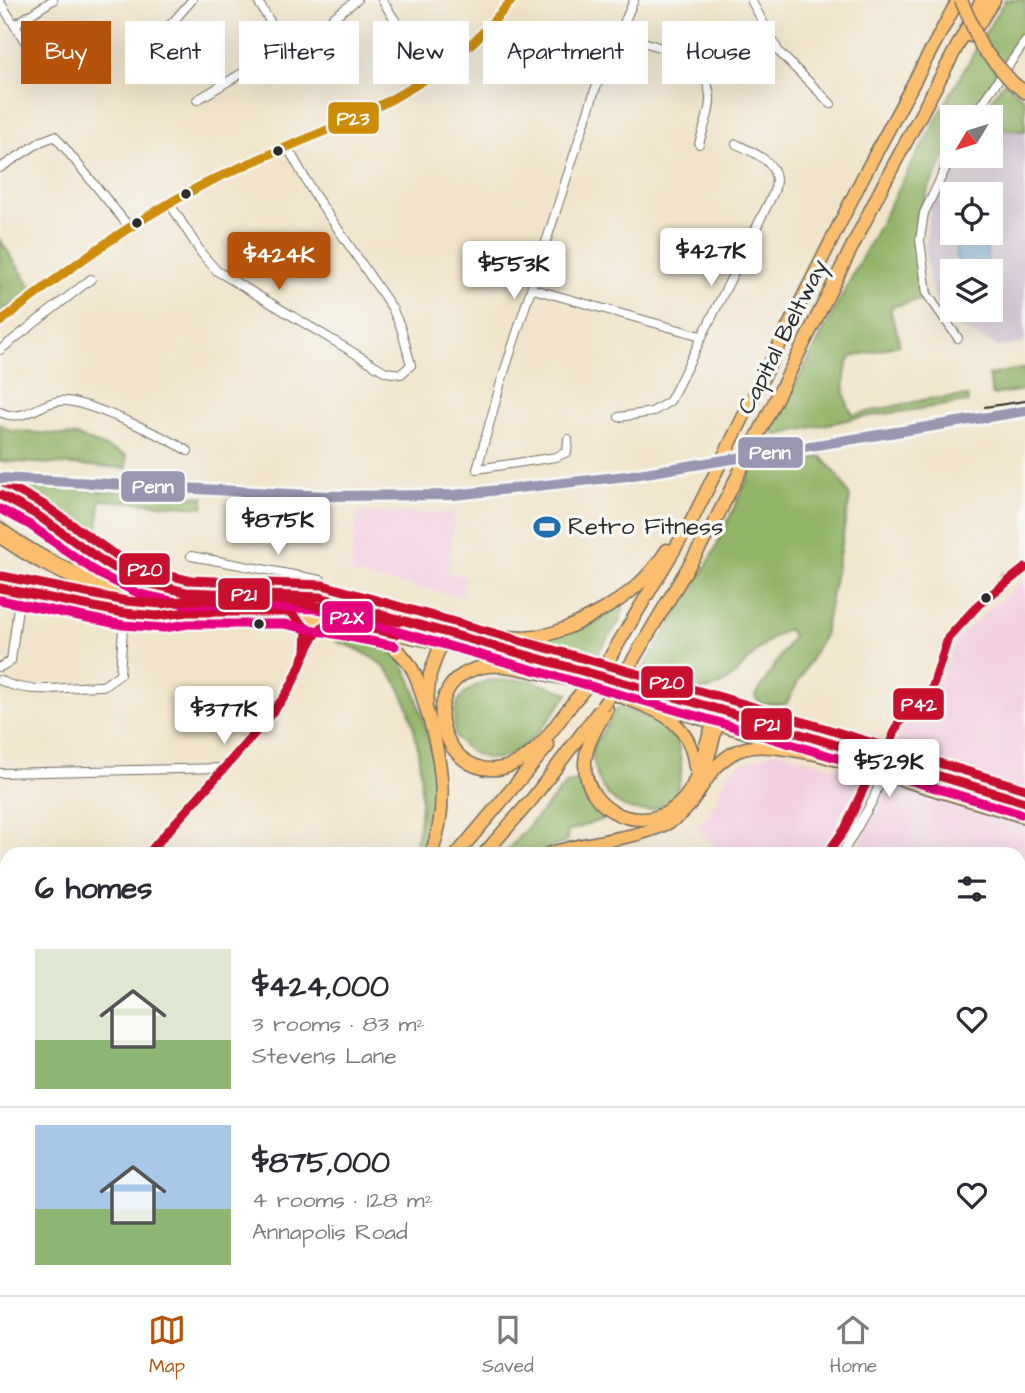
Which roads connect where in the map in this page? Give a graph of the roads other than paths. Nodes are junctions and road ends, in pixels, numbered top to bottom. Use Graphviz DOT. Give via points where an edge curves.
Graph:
graph roads {
  1 [pos="53,0"];
  2 [pos="192,0"];
  3 [pos="257,0"];
  4 [pos="357,0"];
  5 [pos="382,0"];
  6 [pos="512,0"];
  7 [pos="634,0"];
  8 [pos="751,0"];
  9 [pos="951,0"];
  10 [pos="960,0"];
  11 [pos="982,0"];
  12 [pos="994,0"];
  13 [pos="0,2"];
  14 [pos="174,21"];
  15 [pos="270,21"];
  16 [pos="324,21"];
  17 [pos="395,21"];
  18 [pos="626,21"];
  19 [pos="14,25"];
  20 [pos="21,36"];
  21 [pos="1025,42"];
  22 [pos="648,44"];
  23 [pos="469,46"];
  24 [pos="239,74"];
  25 [pos="412,84"];
  26 [pos="598,84"];
  27 [pos="1025,92"];
  28 [pos="906,94"];
  29 [pos="197,100"];
  30 [pos="831,104"];
  31 [pos="980,105"];
  32 [pos="699,144"];
  33 [pos="736,144"];
  34 [pos="288,148"];
  35 [pos="0,168"];
  36 [pos="946,168"];
  37 [pos="882,187"];
  38 [pos="170,204"];
  39 [pos="130,228"];
  40 [pos="91,279"];
  41 [pos="533,289"];
  42 [pos="0,322"];
  43 [pos="701,336"];
  44 [pos="958,338"];
  45 [pos="0,351"];
  46 [pos="0,412"];
  47 [pos="619,417"];
  48 [pos="568,439"];
  49 [pos="188,451"];
  50 [pos="711,482"];
  51 [pos="0,495"];
  52 [pos="0,528"];
  53 [pos="0,538"];
  54 [pos="191,556"];
  55 [pos="1025,568"];
  56 [pos="0,588"];
  57 [pos="20,592"];
  58 [pos="218,596"];
  59 [pos="320,597"];
  60 [pos="238,611"];
  61 [pos="187,612"];
  62 [pos="290,612"];
  63 [pos="124,613"];
  64 [pos="386,615"];
  65 [pos="337,621"];
  66 [pos="309,641"];
  67 [pos="440,644"];
  68 [pos="508,650"];
  69 [pos="0,667"];
  70 [pos="566,679"];
  71 [pos="0,680"];
  72 [pos="607,691"];
  73 [pos="579,700"];
  74 [pos="604,708"];
  75 [pos="721,710"];
  76 [pos="427,711"];
  77 [pos="715,726"];
  78 [pos="736,732"];
  79 [pos="816,754"];
  80 [pos="884,758"];
  81 [pos="844,762"];
  82 [pos="223,768"];
  83 [pos="696,771"];
  84 [pos="878,772"];
  85 [pos="0,773"];
  86 [pos="863,789"];
  87 [pos="700,790"];
  88 [pos="1025,802"];
  89 [pos="990,807"];
  90 [pos="1025,808"];
  91 [pos="867,812"];
  92 [pos="1025,818"];
  93 [pos="843,832"];
  94 [pos="154,847"];
  95 [pos="433,847"];
  96 [pos="463,847"];
  97 [pos="490,847"];
  98 [pos="578,847"];
  99 [pos="832,847"];
  100 [pos="846,847"];
  1 -- 19 [label="street"];
  2 -- 14 [label="street"];
  3 -- 15 [label="street"];
  4 -- 16 [label="street"];
  5 -- 17 [label="street"];
  6 -- 23 [label="street"];
  7 -- 18 [label="street"];
  8 -- 30 [label="street" via="779,52"];
  9 -- 28 [label="highway"];
  10 -- 27 [label="highway, bridge" via="982,48"];
  10 -- 28 [label="highway, Capital Beltway"];
  11 -- 37 [label="highway, Capital Beltway"];
  12 -- 37 [label="highway"];
  13 -- 19 [label="street"];
  19 -- 20 [label="street"];
  21 -- 31 [label="street"];
  22 -- 32 [label="street" via="670,51 700,75 710,99"];
  24 -- 29 [label="street"];
  25 -- 34 [label="street"];
  26 -- 41 [label="street"];
  28 -- 50 [label="highway, Capital Beltway"];
  33 -- 43 [label="street" via="768,161 776,188"];
  34 -- 38 [label="street" via="210,181"];
  34 -- 38 [label="street" via="392,308 411,365 401,374 386,373 217,271"];
  35 -- 39 [label="street" via="55,136"];
  36 -- 44 [label="street" via="924,213 920,240 927,293"];
  37 -- 74 [label="highway, Capital Beltway, bridge" via="686,575"];
  38 -- 39 [label="street"];
  39 -- 42 [label="street"];
  40 -- 45 [label="street"];
  41 -- 43 [label="street"];
  41 -- 48 [label="street" via="477,469 556,457 567,452"];
  43 -- 47 [label="street" via="668,404 652,412"];
  46 -- 49 [label="street" via="22,416 67,401"];
  50 -- 64 [label="highway" via="642,583 606,609 560,631 514,637"];
  50 -- 73 [label="highway, Capital Beltway, bridge" via="667,565"];
  51 -- 58 [label="main road" via="36,513 127,575 157,586"];
  52 -- 58 [label="main road" via="49,561 114,586 175,598"];
  53 -- 61 [label="main road" via="88,587"];
  54 -- 59 [label="street" via="321,580"];
  55 -- 80 [label="street" via="955,628 942,652 933,687 898,723"];
  56 -- 57 [label="main road"];
  57 -- 63 [label="main road"];
  57 -- 69 [label="street" via="11,661"];
  58 -- 59 [label="main road" via="278,593"];
  59 -- 60 [label="main road" via="311,605 269,604"];
  59 -- 64 [label="main road"];
  60 -- 61 [label="main road"];
  60 -- 62 [label="main road"];
  61 -- 63 [label="main road" via="163,616"];
  62 -- 65 [label="main road"];
  62 -- 66 [label="street" via="307,629"];
  63 -- 71 [label="street" via="120,674 108,685 44,688"];
  64 -- 68 [label="main road"];
  65 -- 66 [label="street" via="319,628"];
  65 -- 67 [label="main road"];
  65 -- 76 [label="highway" via="382,640 401,654 414,671"];
  66 -- 82 [label="street" via="293,683"];
  67 -- 68 [label="highway" via="451,639"];
  67 -- 70 [label="main road"];
  67 -- 76 [label="highway" via="430,674"];
  68 -- 75 [label="main road"];
  70 -- 72 [label="main road"];
  70 -- 73 [label="highway" via="496,666 471,671 455,682 444,699 445,738 474,765 504,767 535,750"];
  72 -- 77 [label="main road"];
  72 -- 83 [label="highway" via="677,723 692,748"];
  73 -- 96 [label="highway, Capital Beltway"];
  74 -- 83 [label="highway" via="588,746 585,772 594,795 610,811 641,820 665,814 687,794"];
  74 -- 97 [label="highway, Capital Beltway"];
  75 -- 77 [label="highway"];
  75 -- 80 [label="main road"];
  76 -- 95 [label="highway" via="442,775 441,810"];
  77 -- 78 [label="main road"];
  77 -- 83 [label="highway"];
  77 -- 87 [label="highway"];
  78 -- 79 [label="main road"];
  78 -- 80 [label="main road" via="745,729 872,764"];
  79 -- 81 [label="main road"];
  79 -- 87 [label="highway" via="756,744 742,747 721,760"];
  80 -- 84 [label="street"];
  80 -- 88 [label="main road"];
  81 -- 84 [label="main road"];
  81 -- 86 [label="main road" via="860,776"];
  82 -- 85 [label="street"];
  82 -- 94 [label="street"];
  84 -- 86 [label="street"];
  84 -- 89 [label="main road"];
  84 -- 91 [label="street"];
  86 -- 93 [label="street"];
  87 -- 98 [label="highway" via="681,815 660,827"];
  89 -- 90 [label="main road" via="998,802"];
  89 -- 92 [label="main road"];
  91 -- 93 [label="street" via="860,811"];
  91 -- 100 [label="street"];
  93 -- 99 [label="street"];
}
